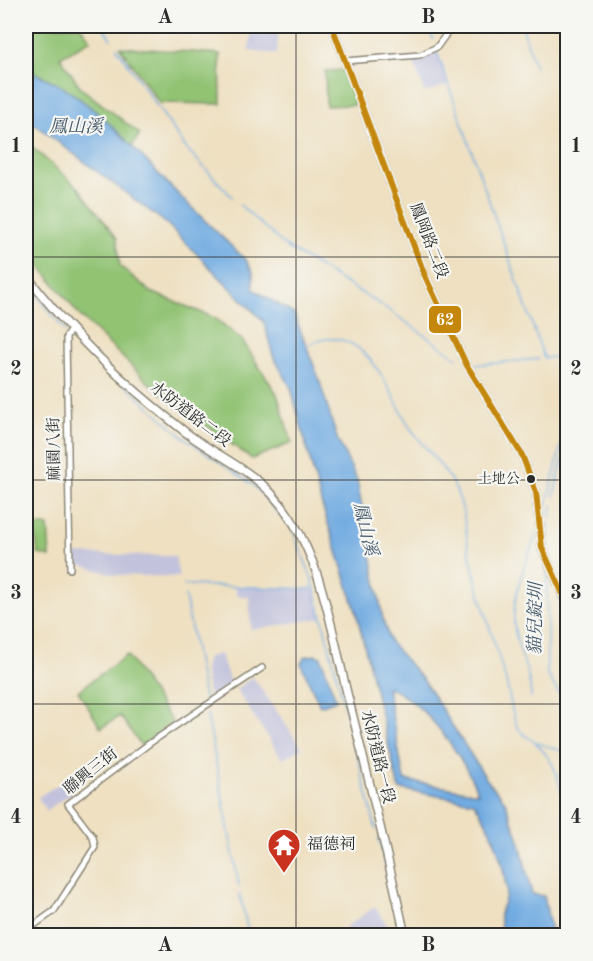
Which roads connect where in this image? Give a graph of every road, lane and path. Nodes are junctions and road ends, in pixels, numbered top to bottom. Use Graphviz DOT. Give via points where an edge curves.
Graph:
graph roads {
  1 [pos="332,26"];
  2 [pos="452,26"];
  3 [pos="345,61"];
  4 [pos="26,275"];
  5 [pos="68,334"];
  6 [pos="70,568"];
  7 [pos="320,586"];
  8 [pos="567,606"];
  9 [pos="262,668"];
  10 [pos="26,931"];
  11 [pos="405,936"];
  1 -- 3 [label="street, 鳳岡路二段"];
  2 -- 3 [label="street" via="437,47 420,56"];
  3 -- 8 [label="street, 鳳岡路二段" via="425,276 466,364 522,455 536,492 542,548"];
  4 -- 5 [label="street, 水防道路二段"];
  5 -- 6 [label="street, 麻園八街"];
  5 -- 7 [label="street, 水防道路二段" via="185,432 251,475 272,494 305,544"];
  7 -- 11 [label="street, 水防道路一段"];
  9 -- 10 [label="street, 聯興三街" via="68,804 93,837 95,847 54,911"];
}
